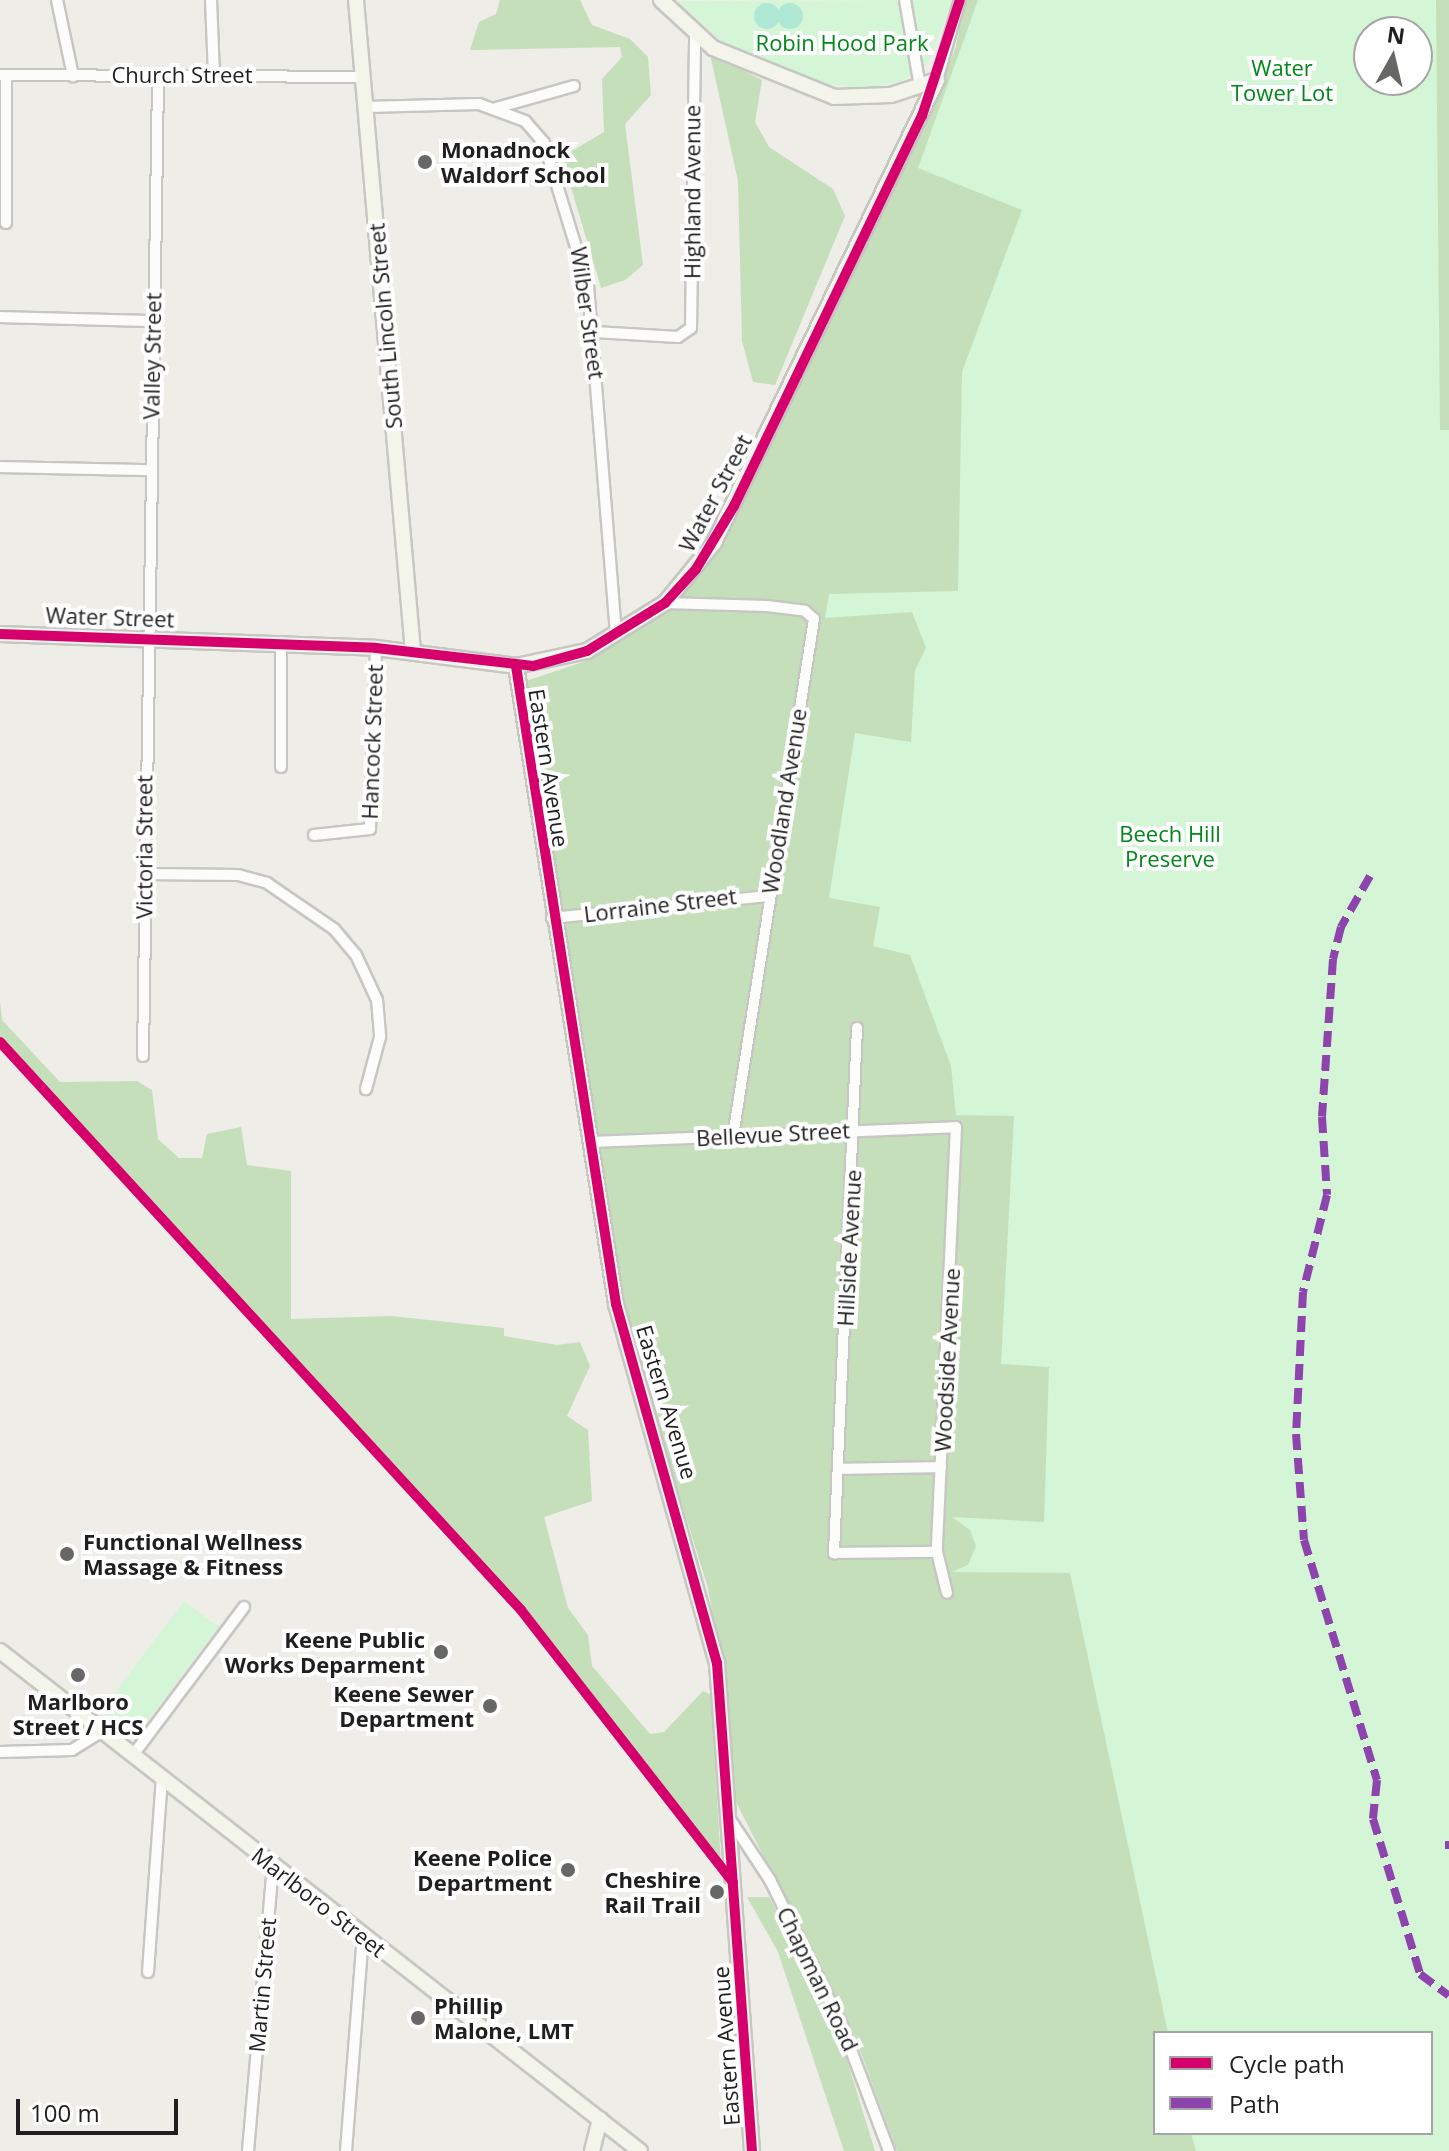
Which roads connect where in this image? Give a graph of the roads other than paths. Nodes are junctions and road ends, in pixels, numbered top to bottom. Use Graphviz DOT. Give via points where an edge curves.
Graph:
graph roads {
  1 [pos="57,0"];
  2 [pos="211,0"];
  3 [pos="356,0"];
  4 [pos="661,0"];
  5 [pos="905,0"];
  6 [pos="960,0"];
  7 [pos="695,35"];
  8 [pos="3,75"];
  9 [pos="158,75"];
  10 [pos="214,75"];
  11 [pos="73,76"];
  12 [pos="363,77"];
  13 [pos="937,80"];
  14 [pos="574,86"];
  15 [pos="920,87"];
  16 [pos="366,107"];
  17 [pos="496,108"];
  18 [pos="6,223"];
  19 [pos="0,317"];
  20 [pos="153,321"];
  21 [pos="595,332"];
  22 [pos="0,467"];
  23 [pos="149,470"];
  24 [pos="665,603"];
  25 [pos="616,633"];
  26 [pos="0,634"];
  27 [pos="146,638"];
  28 [pos="281,642"];
  29 [pos="376,648"];
  30 [pos="413,651"];
  31 [pos="516,666"];
  32 [pos="281,767"];
  33 [pos="314,835"];
  34 [pos="144,874"];
  35 [pos="768,896"];
  36 [pos="552,918"];
  37 [pos="857,1028"];
  38 [pos="143,1056"];
  39 [pos="366,1089"];
  40 [pos="956,1127"];
  41 [pos="855,1130"];
  42 [pos="733,1136"];
  43 [pos="590,1142"];
  44 [pos="941,1467"];
  45 [pos="838,1469"];
  46 [pos="937,1552"];
  47 [pos="947,1593"];
  48 [pos="244,1607"];
  49 [pos="0,1651"];
  50 [pos="102,1731"];
  51 [pos="0,1752"];
  52 [pos="133,1755"];
  53 [pos="162,1778"];
  54 [pos="727,1816"];
  55 [pos="273,1868"];
  56 [pos="363,1936"];
  57 [pos="148,1972"];
  58 [pos="600,2119"];
  59 [pos="248,2151"];
  60 [pos="346,2151"];
  61 [pos="592,2151"];
  62 [pos="640,2151"];
  63 [pos="752,2151"];
  64 [pos="889,2151"];
  1 -- 11 [label="street"];
  2 -- 10 [label="street"];
  3 -- 12 [label="street, South Lincoln Street"];
  4 -- 7 [label="street"];
  5 -- 15 [label="street"];
  6 -- 13 [label="street"];
  7 -- 15 [label="street" via="749,66 834,97 874,98"];
  7 -- 21 [label="street, Highland Avenue" via="691,328 676,336"];
  8 -- 11 [label="street, Church Street"];
  8 -- 18 [label="street"];
  9 -- 10 [label="street, Church Street"];
  9 -- 11 [label="street, Church Street"];
  9 -- 20 [label="street, Valley Street"];
  10 -- 12 [label="street, Church Street"];
  12 -- 16 [label="street, South Lincoln Street"];
  13 -- 15 [label="street"];
  13 -- 24 [label="street, Water Street" via="734,506 696,569"];
  14 -- 17 [label="street"];
  16 -- 17 [label="street, Wilber Street"];
  16 -- 30 [label="street, South Lincoln Street"];
  17 -- 21 [label="street, Wilber Street" via="537,132 555,166"];
  19 -- 20 [label="street"];
  20 -- 23 [label="street, Valley Street"];
  21 -- 25 [label="street, Wilber Street"];
  22 -- 23 [label="street"];
  23 -- 27 [label="street, Valley Street"];
  24 -- 25 [label="street, Water Street"];
  24 -- 35 [label="street, Woodland Avenue" via="813,614"];
  25 -- 31 [label="street, Water Street" via="570,658"];
  26 -- 27 [label="street, Water Street"];
  27 -- 28 [label="street, Water Street"];
  27 -- 34 [label="street, Victoria Street"];
  28 -- 29 [label="street, Water Street"];
  28 -- 32 [label="street"];
  29 -- 30 [label="street, Water Street"];
  29 -- 33 [label="street, Hancock Street" via="370,829"];
  30 -- 31 [label="street, Water Street"];
  31 -- 36 [label="street, Eastern Avenue"];
  34 -- 38 [label="street, Victoria Street"];
  34 -- 39 [label="street" via="238,875 267,883 334,929 356,955 377,1000 380,1037"];
  35 -- 36 [label="street, Lorraine Street"];
  35 -- 42 [label="street, Woodland Avenue"];
  36 -- 43 [label="street, Eastern Avenue"];
  37 -- 41 [label="street, Hillside Avenue"];
  40 -- 41 [label="street, Bellevue Street"];
  40 -- 44 [label="street, Woodside Avenue"];
  41 -- 42 [label="street, Bellevue Street"];
  41 -- 45 [label="street, Hillside Avenue"];
  42 -- 43 [label="street, Bellevue Street"];
  43 -- 54 [label="street, Eastern Avenue" via="624,1336 711,1633"];
  44 -- 45 [label="street"];
  44 -- 46 [label="street, Woodside Avenue"];
  45 -- 46 [label="street, Hillside Avenue" via="834,1553"];
  46 -- 47 [label="street, Woodside Avenue"];
  48 -- 52 [label="street"];
  49 -- 50 [label="street, Marlboro Street"];
  50 -- 51 [label="street" via="72,1750"];
  50 -- 52 [label="street, Marlboro Street"];
  52 -- 53 [label="street, Marlboro Street"];
  53 -- 55 [label="street, Marlboro Street"];
  53 -- 57 [label="street"];
  54 -- 63 [label="street, Eastern Avenue"];
  54 -- 64 [label="street, Chapman Road" via="770,1880 842,2026"];
  55 -- 56 [label="street, Marlboro Street"];
  55 -- 59 [label="street, Martin Street"];
  56 -- 58 [label="street, Marlboro Street"];
  56 -- 60 [label="street"];
  58 -- 61 [label="street"];
  58 -- 62 [label="street, Marlboro Street"];
}
